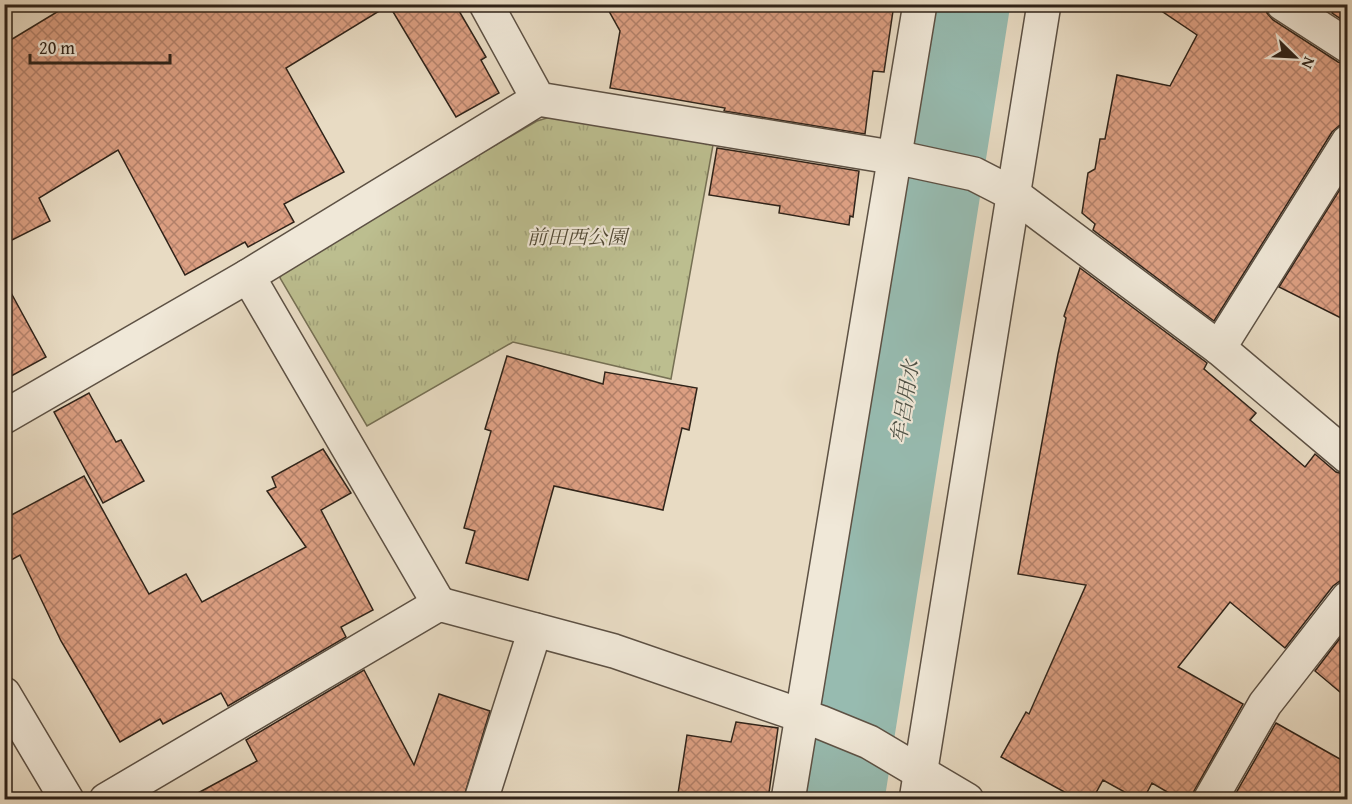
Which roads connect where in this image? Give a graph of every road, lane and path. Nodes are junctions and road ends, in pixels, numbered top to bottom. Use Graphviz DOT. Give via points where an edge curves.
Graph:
graph roads {
  1 [pos="486,4"];
  2 [pos="920,4"];
  3 [pos="1044,4"];
  4 [pos="1283,4"];
  5 [pos="1347,46"];
  6 [pos="538,99"];
  7 [pos="1347,142"];
  8 [pos="902,159"];
  9 [pos="1013,194"];
  10 [pos="248,276"];
  11 [pos="1219,348"];
  12 [pos="4,417"];
  13 [pos="1347,457"];
  14 [pos="1347,598"];
  15 [pos="439,604"];
  16 [pos="535,630"];
  17 [pos="4,694"];
  18 [pos="810,719"];
  19 [pos="919,786"];
  20 [pos="68,800"];
  21 [pos="106,800"];
  22 [pos="482,800"];
  23 [pos="788,800"];
  24 [pos="967,800"];
  25 [pos="1210,800"];
  1 -- 6 [label="street"];
  2 -- 8 [label="street"];
  3 -- 9 [label="street"];
  4 -- 5 [label="street"];
  6 -- 8 [label="street"];
  6 -- 10 [label="street"];
  7 -- 11 [label="street"];
  8 -- 9 [label="street" via="974,174"];
  8 -- 18 [label="street"];
  9 -- 11 [label="street"];
  9 -- 19 [label="street"];
  10 -- 12 [label="street"];
  10 -- 15 [label="street"];
  11 -- 13 [label="street"];
  14 -- 25 [label="street" via="1265,704"];
  15 -- 16 [label="street"];
  15 -- 21 [label="street"];
  16 -- 18 [label="street" via="614,651"];
  16 -- 22 [label="street"];
  17 -- 20 [label="street"];
  18 -- 19 [label="street" via="869,742"];
  18 -- 23 [label="street"];
  19 -- 24 [label="street"];
}
